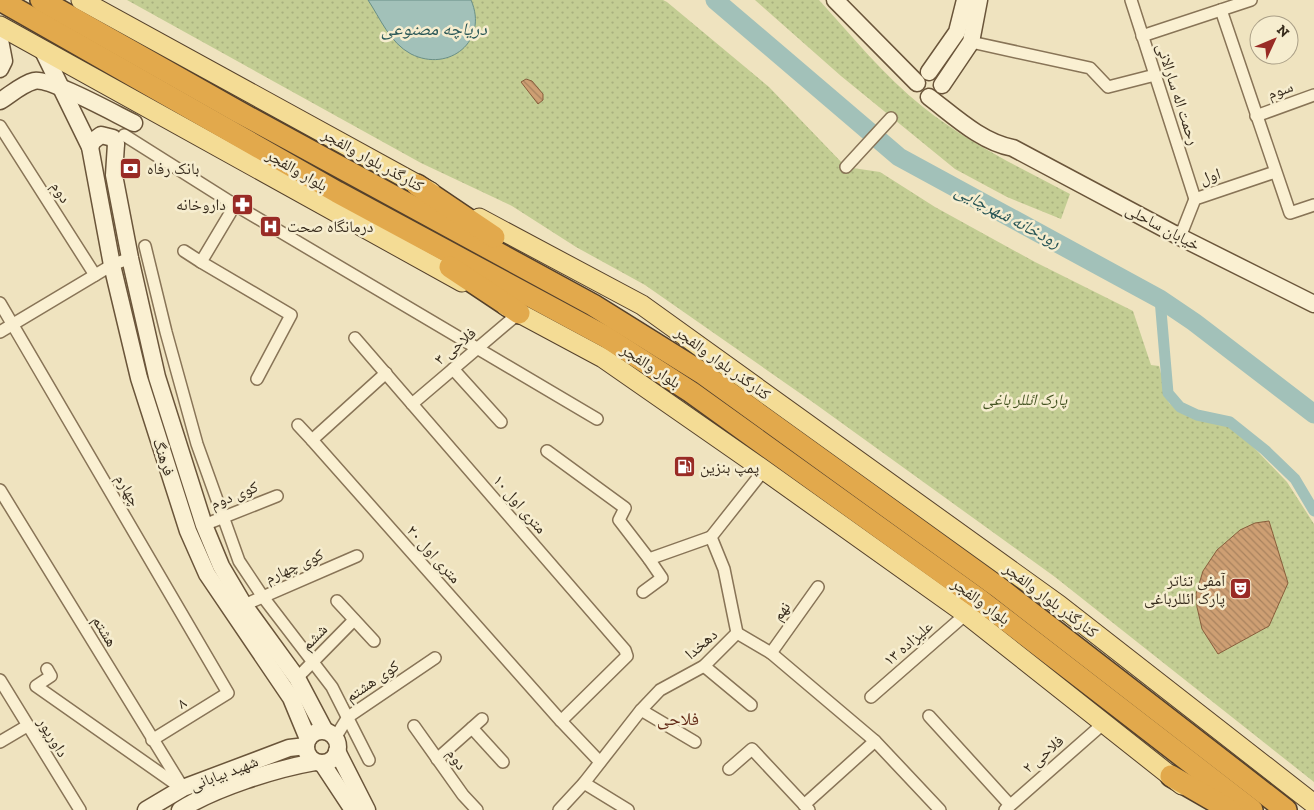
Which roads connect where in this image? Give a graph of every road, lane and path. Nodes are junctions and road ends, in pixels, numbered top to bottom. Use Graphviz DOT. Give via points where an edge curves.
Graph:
graph roads {
  1 [pos="0,0"];
  2 [pos="41,0"];
  3 [pos="81,0"];
  4 [pos="835,0"];
  5 [pos="848,0"];
  6 [pos="965,0"];
  7 [pos="979,0"];
  8 [pos="1131,0"];
  9 [pos="1251,0"];
  10 [pos="1221,10"];
  11 [pos="0,26"];
  12 [pos="1142,36"];
  13 [pos="0,40"];
  14 [pos="971,42"];
  15 [pos="44,51"];
  16 [pos="0,69"];
  17 [pos="1155,75"];
  18 [pos="923,76"];
  19 [pos="63,88"];
  20 [pos="937,91"];
  21 [pos="1314,95"];
  22 [pos="0,101"];
  23 [pos="159,116"];
  24 [pos="1256,116"];
  25 [pos="891,118"];
  26 [pos="0,126"];
  27 [pos="125,134"];
  28 [pos="90,147"];
  29 [pos="846,167"];
  30 [pos="1275,172"];
  31 [pos="417,185"];
  32 [pos="337,192"];
  33 [pos="1195,199"];
  34 [pos="1314,204"];
  35 [pos="235,205"];
  36 [pos="1180,238"];
  37 [pos="145,246"];
  38 [pos="184,251"];
  39 [pos="130,258"];
  40 [pos="201,262"];
  41 [pos="112,265"];
  42 [pos="95,275"];
  43 [pos="0,303"];
  44 [pos="1314,304"];
  45 [pos="593,305"];
  46 [pos="519,313"];
  47 [pos="13,325"];
  48 [pos="0,332"];
  49 [pos="356,338"];
  50 [pos="477,348"];
  51 [pos="453,369"];
  52 [pos="386,374"];
  53 [pos="257,379"];
  54 [pos="412,404"];
  55 [pos="597,419"];
  56 [pos="501,422"];
  57 [pos="298,425"];
  58 [pos="312,440"];
  59 [pos="547,451"];
  60 [pos="764,470"];
  61 [pos="0,490"];
  62 [pos="277,496"];
  63 [pos="222,518"];
  64 [pos="204,525"];
  65 [pos="712,537"];
  66 [pos="357,556"];
  67 [pos="649,559"];
  68 [pos="818,587"];
  69 [pos="643,592"];
  70 [pos="264,597"];
  71 [pos="337,601"];
  72 [pos="244,606"];
  73 [pos="966,614"];
  74 [pos="354,620"];
  75 [pos="737,633"];
  76 [pos="374,641"];
  77 [pos="771,653"];
  78 [pos="436,658"];
  79 [pos="313,661"];
  80 [pos="704,666"];
  81 [pos="47,669"];
  82 [pos="297,678"];
  83 [pos="0,680"];
  84 [pos="228,693"];
  85 [pos="871,696"];
  86 [pos="751,705"];
  87 [pos="641,710"];
  88 [pos="928,716"];
  89 [pos="348,717"];
  90 [pos="482,719"];
  91 [pos="561,721"];
  92 [pos="1104,723"];
  93 [pos="27,726"];
  94 [pos="414,726"];
  95 [pos="472,728"];
  96 [pos="152,740"];
  97 [pos="332,740"];
  98 [pos="875,741"];
  99 [pos="0,742"];
  100 [pos="307,742"];
  101 [pos="695,742"];
  102 [pos="437,759"];
  103 [pos="369,760"];
  104 [pos="319,762"];
  105 [pos="503,762"];
  106 [pos="600,762"];
  107 [pos="729,769"];
  108 [pos="1171,776"];
  109 [pos="584,783"];
  110 [pos="183,788"];
  111 [pos="1258,802"];
  112 [pos="1314,804"];
  113 [pos="347,808"];
  114 [pos="806,808"];
  115 [pos="1007,808"];
  116 [pos="80,810"];
  117 [pos="146,810"];
  118 [pos="180,810"];
  119 [pos="367,810"];
  120 [pos="477,810"];
  121 [pos="559,810"];
  122 [pos="628,810"];
  123 [pos="940,810"];
  124 [pos="1215,810"];
  125 [pos="1230,810"];
  126 [pos="1286,810"];
  127 [pos="1294,810"];
  1 -- 32 [label="highway, بلوار والفجر"];
  2 -- 45 [label="highway, بلوار والفجر"];
  3 -- 31 [label="main road, کنارگذر بلوار والفجر"];
  4 -- 18 [label="street"];
  5 -- 18 [label="street"];
  6 -- 18 [label="street" via="957,32"];
  7 -- 14 [label="street"];
  8 -- 12 [label="street, رحمت اله سارالانی"];
  9 -- 10 [label="street"];
  10 -- 12 [label="street"];
  10 -- 24 [label="street"];
  11 -- 15 [label="main road"];
  12 -- 17 [label="street, رحمت اله سارالانی"];
  13 -- 16 [label="street" via="4,61"];
  14 -- 17 [label="street" via="1090,68 1108,87"];
  14 -- 20 [label="street"];
  15 -- 19 [label="street, فرهنگ"];
  15 -- 23 [label="main road"];
  17 -- 33 [label="street, رحمت اله سارالانی"];
  18 -- 20 [label="street" via="937,74"];
  18 -- 20 [label="street" via="921,94"];
  19 -- 22 [label="street" via="33,81"];
  19 -- 27 [label="street"];
  19 -- 28 [label="street, فرهنگ"];
  20 -- 36 [label="street, خیابان ساحلی" via="968,127"];
  21 -- 24 [label="street, سوم"];
  23 -- 27 [label="street" via="144,117"];
  23 -- 46 [label="main road"];
  24 -- 30 [label="street"];
  25 -- 29 [label="street"];
  26 -- 42 [label="street, دوم"];
  27 -- 28 [label="street" via="113,138 101,135"];
  27 -- 35 [label="street"];
  27 -- 39 [label="street, فرهنگ" via="114,175"];
  28 -- 41 [label="street, فرهنگ"];
  30 -- 33 [label="street, اول"];
  30 -- 34 [label="street" via="1290,213"];
  31 -- 45 [label="highway"];
  31 -- 112 [label="main road, کنارگذر بلوار والفجر" via="642,305 1059,604"];
  32 -- 46 [label="highway"];
  32 -- 111 [label="highway, بلوار والفجر" via="606,337 691,392"];
  33 -- 36 [label="street, اول"];
  35 -- 40 [label="street"];
  35 -- 50 [label="street"];
  36 -- 44 [label="street, خیابان ساحلی"];
  37 -- 63 [label="street" via="197,444"];
  38 -- 40 [label="street"];
  39 -- 41 [label="street"];
  39 -- 64 [label="street, فرهنگ" via="158,377"];
  40 -- 53 [label="street" via="291,315"];
  41 -- 42 [label="street"];
  41 -- 100 [label="street, فرهنگ" via="139,378 188,532 207,574 231,613 291,698"];
  42 -- 47 [label="street"];
  43 -- 47 [label="street, چهارم"];
  45 -- 111 [label="highway, بلوار والفجر" via="702,373 998,586"];
  46 -- 50 [label="street, فلاحی ۳"];
  46 -- 60 [label="main road" via="602,358"];
  47 -- 48 [label="street"];
  47 -- 84 [label="street, چهارم"];
  49 -- 52 [label="street, ۱۰ متری اول"];
  50 -- 51 [label="street, فلاحی ۳"];
  50 -- 55 [label="street"];
  51 -- 54 [label="street, فلاحی ۳"];
  51 -- 56 [label="street"];
  52 -- 54 [label="street, ۱۰ متری اول"];
  52 -- 58 [label="street"];
  54 -- 91 [label="street, ۱۰ متری اول" via="625,650 627,656"];
  57 -- 58 [label="street, ۲۰ متری اول"];
  58 -- 91 [label="street, ۲۰ متری اول"];
  59 -- 67 [label="street" via="625,508 618,520"];
  60 -- 65 [label="street"];
  60 -- 73 [label="main road"];
  61 -- 96 [label="street, هشتم"];
  62 -- 63 [label="street, کوی دوم"];
  63 -- 64 [label="street, کوی دوم"];
  63 -- 70 [label="street" via="240,561"];
  64 -- 72 [label="street, فرهنگ" via="221,566"];
  65 -- 67 [label="street"];
  65 -- 75 [label="street, دهخدا" via="724,569"];
  66 -- 70 [label="street, کوی چهارم"];
  67 -- 69 [label="street" via="662,578"];
  68 -- 77 [label="street, نهم"];
  70 -- 72 [label="street, کوی چهارم"];
  70 -- 79 [label="street"];
  71 -- 74 [label="street"];
  72 -- 82 [label="street, فرهنگ"];
  73 -- 85 [label="street, ۱۳ علیزاده"];
  73 -- 92 [label="main road"];
  74 -- 76 [label="street"];
  74 -- 79 [label="street, ششم"];
  75 -- 77 [label="street"];
  75 -- 80 [label="street, دهخدا"];
  77 -- 98 [label="street"];
  78 -- 89 [label="street, کوی هشتم"];
  79 -- 82 [label="street, ششم"];
  79 -- 89 [label="street"];
  80 -- 86 [label="street"];
  80 -- 87 [label="street, دهخدا" via="660,690"];
  81 -- 110 [label="street" via="51,676 36,686"];
  82 -- 97 [label="street, فرهنگ"];
  83 -- 93 [label="street, داورپور"];
  84 -- 96 [label="street, ۸"];
  87 -- 101 [label="street"];
  87 -- 106 [label="street, دهخدا"];
  88 -- 115 [label="street"];
  89 -- 97 [label="street, کوی هشتم"];
  89 -- 103 [label="street"];
  90 -- 95 [label="street"];
  91 -- 106 [label="street, ۲۰ متری اول"];
  92 -- 108 [label="main road"];
  92 -- 115 [label="street, فلاحی ۲"];
  93 -- 99 [label="street"];
  93 -- 116 [label="street, داورپور"];
  94 -- 102 [label="street, دوم"];
  95 -- 102 [label="street"];
  95 -- 105 [label="street"];
  96 -- 110 [label="street, هشتم"];
  97 -- 100 [label="street" via="315,732"];
  97 -- 104 [label="street" via="331,760"];
  97 -- 119 [label="street, فرهنگ"];
  98 -- 114 [label="street"];
  98 -- 123 [label="street"];
  100 -- 104 [label="street" via="308,755"];
  100 -- 110 [label="street, شهید بیابانی"];
  102 -- 120 [label="street, دوم"];
  104 -- 113 [label="street"];
  104 -- 118 [label="street, شهید بیابانی" via="290,766 192,802"];
  106 -- 109 [label="street, دهخدا"];
  107 -- 114 [label="street" via="752,749"];
  108 -- 124 [label="main road"];
  108 -- 125 [label="highway"];
  109 -- 121 [label="street, دهخدا"];
  109 -- 122 [label="street"];
  110 -- 117 [label="street, شهید بیابانی"];
  111 -- 126 [label="highway, بلوار والفجر"];
  111 -- 127 [label="main road"];
}
